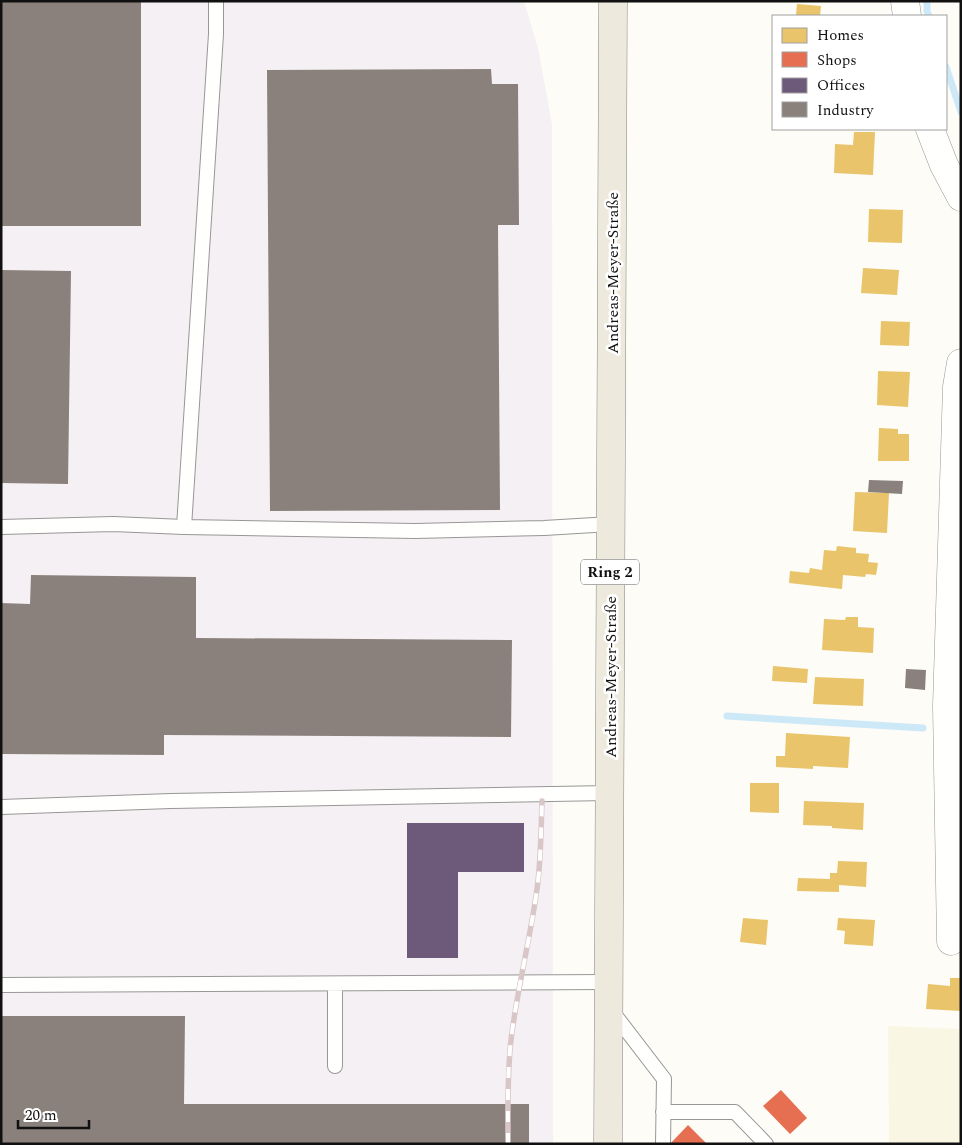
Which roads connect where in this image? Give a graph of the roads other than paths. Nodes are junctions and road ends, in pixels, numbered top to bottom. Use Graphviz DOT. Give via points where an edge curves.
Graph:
graph roads {
  1 [pos="216,1"];
  2 [pos="613,1"];
  3 [pos="905,1"];
  4 [pos="907,15"];
  5 [pos="930,130"];
  6 [pos="961,197"];
  7 [pos="961,363"];
  8 [pos="610,524"];
  9 [pos="184,526"];
  10 [pos="1,527"];
  11 [pos="609,792"];
  12 [pos="1,807"];
  13 [pos="951,940"];
  14 [pos="336,984"];
  15 [pos="1,985"];
  16 [pos="608,993"];
  17 [pos="335,1066"];
  18 [pos="663,1112"];
  19 [pos="763,1142"];
  20 [pos="608,1144"];
  21 [pos="663,1144"];
  1 -- 9 [label="lane"];
  2 -- 8 [label="main road, Andreas-Meyer-Straße / Ring 2"];
  3 -- 4 [label="street"];
  5 -- 6 [label="street" via="944,166"];
  7 -- 13 [label="street" via="957,387 947,706"];
  8 -- 9 [label="lane" via="415,531"];
  8 -- 11 [label="main road, Andreas-Meyer-Straße / Ring 2"];
  9 -- 10 [label="lane"];
  11 -- 12 [label="lane"];
  11 -- 16 [label="main road, Andreas-Meyer-Straße / Ring 2"];
  14 -- 15 [label="lane"];
  14 -- 16 [label="lane"];
  14 -- 17 [label="lane"];
  16 -- 18 [label="lane" via="664,1079"];
  16 -- 20 [label="main road, Andreas-Meyer-Straße / Ring 2"];
  18 -- 19 [label="lane" via="735,1112"];
  18 -- 21 [label="lane"];
}
